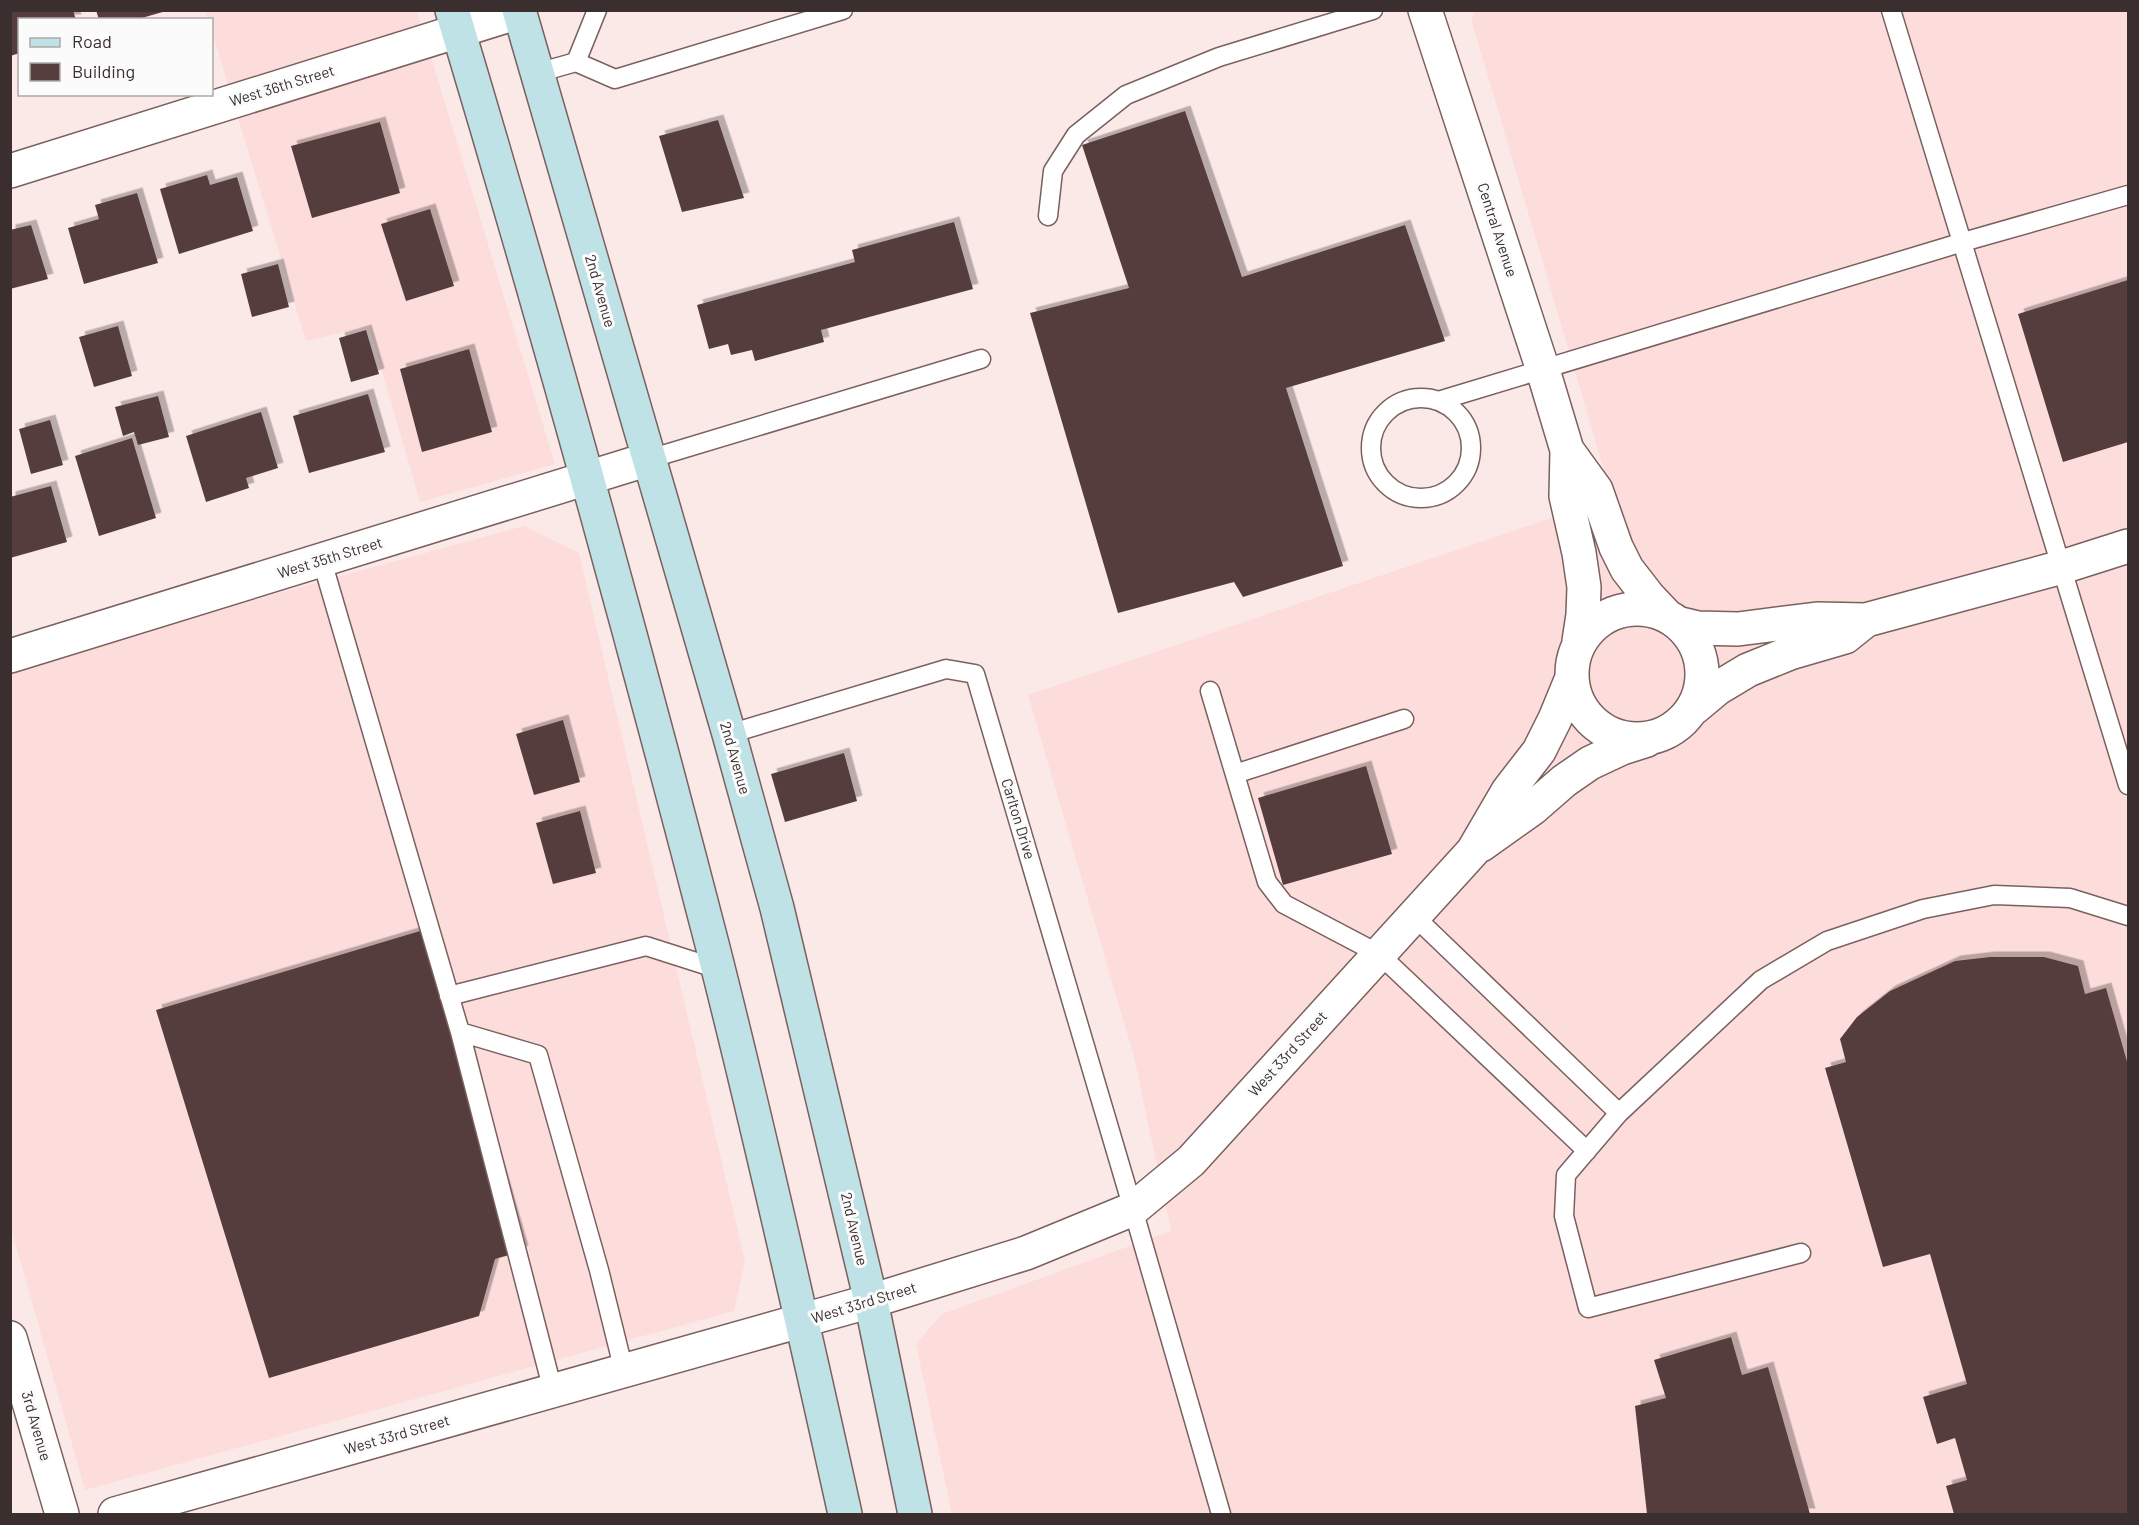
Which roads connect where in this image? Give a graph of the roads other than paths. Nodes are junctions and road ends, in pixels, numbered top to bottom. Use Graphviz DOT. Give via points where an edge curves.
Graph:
graph roads {
  1 [pos="597,10"];
  2 [pos="843,10"];
  3 [pos="1373,10"];
  4 [pos="1425,10"];
  5 [pos="1891,10"];
  6 [pos="519,11"];
  7 [pos="456,21"];
  8 [pos="576,62"];
  9 [pos="537,73"];
  10 [pos="10,171"];
  11 [pos="2128,195"];
  12 [pos="1048,216"];
  13 [pos="1963,242"];
  14 [pos="981,359"];
  15 [pos="1543,370"];
  16 [pos="1438,401"];
  17 [pos="1567,450"];
  18 [pos="649,459"];
  19 [pos="588,479"];
  20 [pos="2128,546"];
  21 [pos="322,561"];
  22 [pos="2062,567"];
  23 [pos="1673,619"];
  24 [pos="1866,620"];
  25 [pos="1579,641"];
  26 [pos="10,656"];
  27 [pos="1570,680"];
  28 [pos="1210,691"];
  29 [pos="1694,708"];
  30 [pos="1404,719"];
  31 [pos="729,734"];
  32 [pos="1649,739"];
  33 [pos="1235,774"];
  34 [pos="2128,785"];
  35 [pos="1473,851"];
  36 [pos="1414,916"];
  37 [pos="2128,916"];
  38 [pos="1379,954"];
  39 [pos="718,969"];
  40 [pos="449,996"];
  41 [pos="460,1032"];
  42 [pos="1619,1113"];
  43 [pos="1587,1151"];
  44 [pos="1133,1209"];
  45 [pos="1801,1253"];
  46 [pos="872,1301"];
  47 [pos="802,1321"];
  48 [pos="10,1338"];
  49 [pos="624,1371"];
  50 [pos="553,1391"];
  51 [pos="180,1506"];
  52 [pos="62,1515"];
  53 [pos="115,1515"];
  54 [pos="845,1515"];
  55 [pos="915,1515"];
  56 [pos="1221,1515"];
  1 -- 8 [label="lane"];
  2 -- 8 [label="lane" via="615,79"];
  3 -- 12 [label="lane" via="1219,57 1126,95 1076,135 1053,171"];
  4 -- 15 [label="street, Central Avenue"];
  5 -- 13 [label="lane"];
  6 -- 7 [label="street, West 36th Street"];
  6 -- 9 [label="main road, 2nd Avenue"];
  7 -- 10 [label="street, West 36th Street"];
  7 -- 19 [label="main road"];
  8 -- 9 [label="lane"];
  9 -- 18 [label="main road, 2nd Avenue"];
  11 -- 13 [label="lane"];
  13 -- 15 [label="lane"];
  13 -- 22 [label="lane"];
  14 -- 18 [label="lane"];
  15 -- 16 [label="lane"];
  15 -- 17 [label="street, Central Avenue"];
  16 -- 16 [label="lane" via="1404,400 1390,408 1372,433 1373,464 1392,489 1422,498 1452,486 1464,473 1470,457 1465,423 1454,409"];
  17 -- 23 [label="street, Central Avenue" via="1596,490 1627,569"];
  17 -- 25 [label="street, Central Avenue" via="1566,496 1584,587"];
  18 -- 19 [label="street, West 35th Street"];
  18 -- 31 [label="main road, 2nd Avenue"];
  19 -- 21 [label="street, West 35th Street"];
  19 -- 39 [label="main road"];
  20 -- 22 [label="street"];
  21 -- 26 [label="street, West 35th Street"];
  21 -- 40 [label="lane"];
  22 -- 24 [label="street"];
  22 -- 34 [label="lane"];
  23 -- 24 [label="street" via="1698,628 1738,629 1816,619"];
  23 -- 25 [label="street" via="1638,608 1611,613 1588,629"];
  23 -- 29 [label="street" via="1686,630 1700,654 1702,682"];
  24 -- 29 [label="street" via="1845,637 1748,669"];
  25 -- 27 [label="street"];
  27 -- 32 [label="street" via="1578,706 1596,727 1622,738"];
  27 -- 35 [label="street, West 33rd Street" via="1539,751 1508,791"];
  28 -- 33 [label="lane"];
  29 -- 32 [label="street" via="1675,728"];
  30 -- 33 [label="lane"];
  31 -- 44 [label="lane, Carlton Drive" via="946,669 975,674"];
  31 -- 46 [label="main road, 2nd Avenue" via="777,908"];
  32 -- 35 [label="street, West 33rd Street" via="1590,763"];
  33 -- 38 [label="lane" via="1267,882 1284,904"];
  35 -- 36 [label="street, West 33rd Street"];
  36 -- 38 [label="street, West 33rd Street"];
  36 -- 42 [label="lane"];
  37 -- 42 [label="lane" via="2070,898 1994,895 1923,909 1827,941 1761,980"];
  38 -- 43 [label="lane"];
  38 -- 44 [label="street, West 33rd Street" via="1191,1161"];
  39 -- 40 [label="lane" via="646,946"];
  39 -- 47 [label="main road"];
  40 -- 41 [label="lane"];
  41 -- 49 [label="lane" via="538,1055"];
  41 -- 50 [label="lane"];
  42 -- 43 [label="lane"];
  43 -- 45 [label="lane" via="1566,1175 1564,1216 1588,1308"];
  44 -- 46 [label="street, West 33rd Street" via="1026,1253"];
  44 -- 56 [label="lane"];
  46 -- 47 [label="street, West 33rd Street"];
  46 -- 55 [label="main road, 2nd Avenue"];
  47 -- 49 [label="street, West 33rd Street"];
  47 -- 54 [label="main road"];
  48 -- 52 [label="street, 3rd Avenue"];
  49 -- 50 [label="street, West 33rd Street"];
  50 -- 51 [label="street, West 33rd Street"];
  51 -- 53 [label="street, West 33rd Street"];
}
